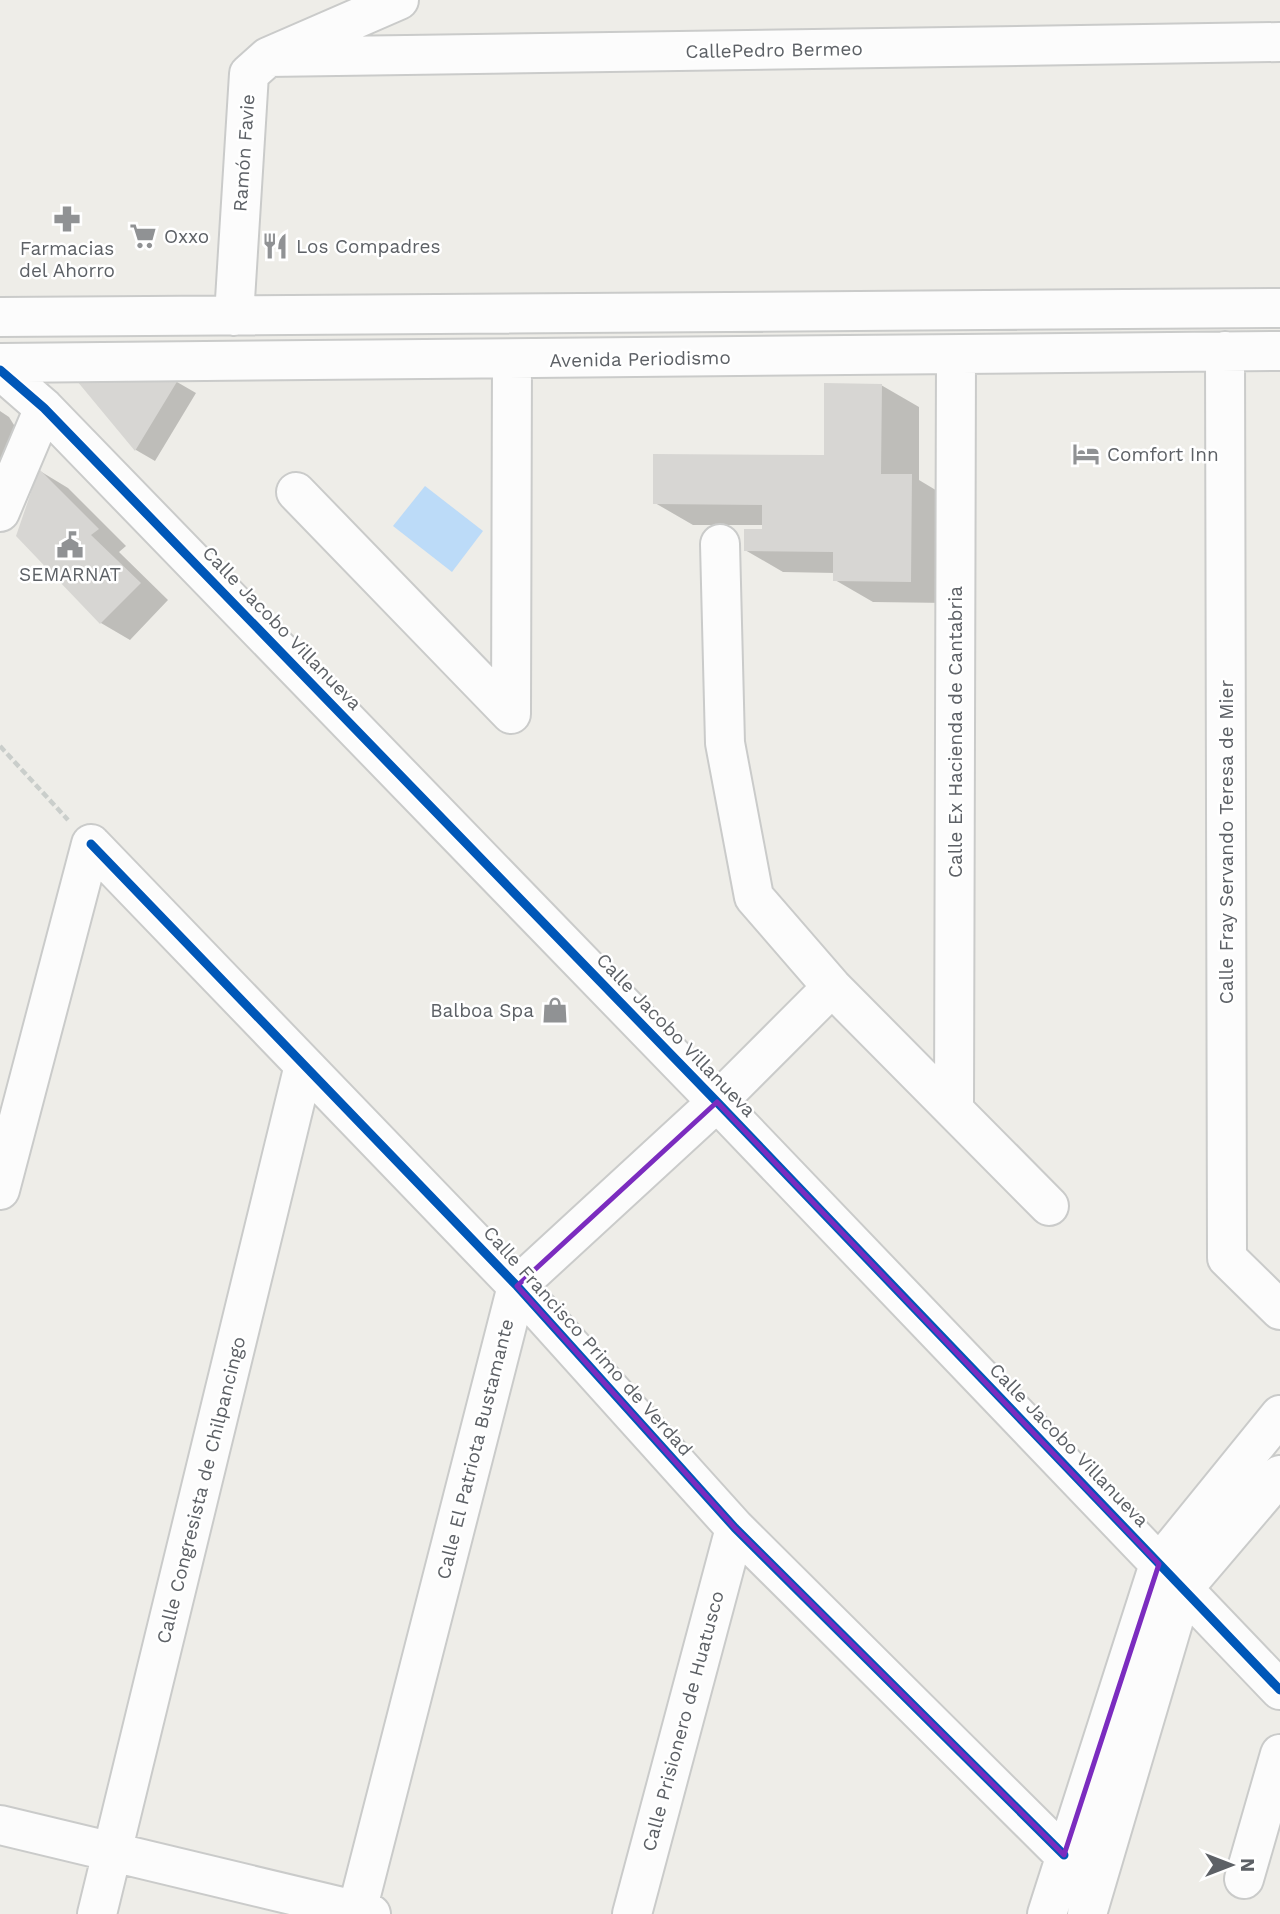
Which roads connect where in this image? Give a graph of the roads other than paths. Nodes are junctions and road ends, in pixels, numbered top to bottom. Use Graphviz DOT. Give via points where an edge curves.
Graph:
graph roads {
  1 [pos="398,0"];
  2 [pos="1280,42"];
  3 [pos="268,57"];
  4 [pos="1280,308"];
  5 [pos="234,316"];
  6 [pos="0,317"];
  7 [pos="1225,351"];
  8 [pos="1280,351"];
  9 [pos="956,356"];
  10 [pos="512,360"];
  11 [pos="0,363"];
  12 [pos="0,370"];
  13 [pos="44,408"];
  14 [pos="296,492"];
  15 [pos="0,512"];
  16 [pos="720,544"];
  17 [pos="832,987"];
  18 [pos="304,1065"];
  19 [pos="717,1102"];
  20 [pos="954,1108"];
  21 [pos="0,1190"];
  22 [pos="1049,1206"];
  23 [pos="517,1286"];
  24 [pos="1280,1310"];
  25 [pos="1280,1415"];
  26 [pos="1280,1475"];
  27 [pos="735,1528"];
  28 [pos="1171,1577"];
  29 [pos="1280,1690"];
  30 [pos="1280,1754"];
  31 [pos="0,1825"];
  32 [pos="112,1853"];
  33 [pos="1064,1855"];
  34 [pos="1244,1879"];
  35 [pos="364,1912"];
  36 [pos="97,1914"];
  37 [pos="632,1914"];
  38 [pos="1047,1914"];
  39 [pos="1087,1914"];
  1 -- 3 [label="street, Ramón Favie"];
  2 -- 3 [label="street, CallePedro Bermeo"];
  3 -- 5 [label="street, Ramón Favie" via="249,74"];
  4 -- 5 [label="street"];
  5 -- 6 [label="street"];
  7 -- 8 [label="street, Avenida Periodismo"];
  7 -- 9 [label="street, Avenida Periodismo"];
  7 -- 24 [label="street, Calle Fray Servando Teresa de Mier" via="1227,1258"];
  9 -- 10 [label="street, Avenida Periodismo"];
  9 -- 20 [label="street, Calle Ex Hacienda de Cantabria"];
  10 -- 11 [label="street, Avenida Periodismo"];
  10 -- 14 [label="street" via="510,714"];
  12 -- 13 [label="street, Calle Jacobo Villanueva"];
  13 -- 15 [label="street"];
  13 -- 19 [label="street, Calle Jacobo Villanueva"];
  16 -- 17 [label="street" via="725,743 754,897"];
  17 -- 19 [label="street"];
  17 -- 20 [label="street"];
  18 -- 21 [label="street, Calle Francisco Primo de Verdad" via="91,844"];
  18 -- 23 [label="street, Calle Francisco Primo de Verdad"];
  18 -- 32 [label="street, Calle Congresista de Chilpancingo"];
  19 -- 23 [label="street"];
  19 -- 28 [label="street, Calle Jacobo Villanueva"];
  20 -- 22 [label="street"];
  23 -- 27 [label="street, Calle Francisco Primo de Verdad"];
  23 -- 35 [label="street, Calle El Patriota Bustamante"];
  25 -- 28 [label="street"];
  26 -- 28 [label="street"];
  27 -- 33 [label="street, Calle Francisco Primo de Verdad"];
  27 -- 37 [label="street, Calle Prisionero de Huatusco"];
  28 -- 29 [label="street, Calle Jacobo Villanueva"];
  28 -- 33 [label="street"];
  28 -- 39 [label="street"];
  30 -- 34 [label="street"];
  31 -- 32 [label="street"];
  32 -- 35 [label="street"];
  32 -- 36 [label="street, Calle Congresista de Chilpancingo"];
  33 -- 38 [label="street"];
}
